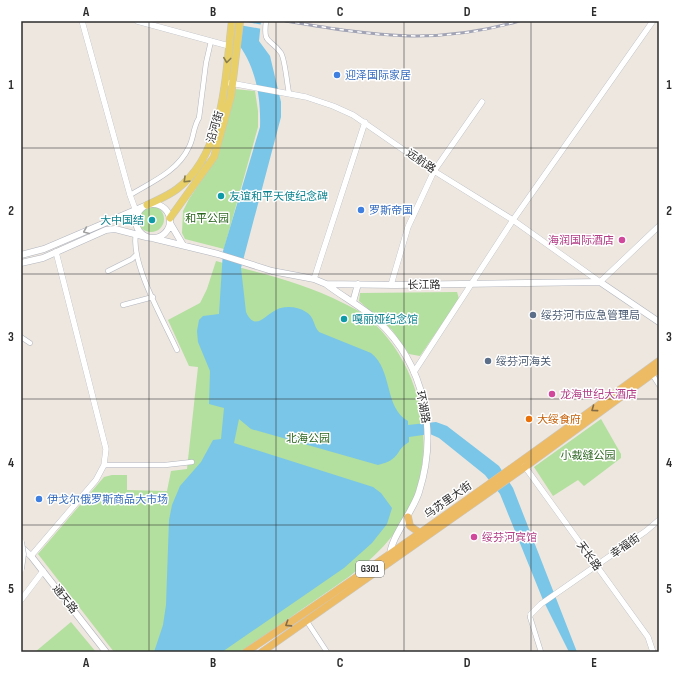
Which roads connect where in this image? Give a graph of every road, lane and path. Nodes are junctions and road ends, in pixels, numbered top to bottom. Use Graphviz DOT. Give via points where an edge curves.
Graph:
graph roads {
  1 [pos="82,21"];
  2 [pos="137,21"];
  3 [pos="232,21"];
  4 [pos="240,21"];
  5 [pos="266,21"];
  6 [pos="653,21"];
  7 [pos="211,42"];
  8 [pos="229,46"];
  9 [pos="225,82"];
  10 [pos="233,83"];
  11 [pos="289,94"];
  12 [pos="482,102"];
  13 [pos="365,122"];
  14 [pos="434,171"];
  15 [pos="130,195"];
  16 [pos="147,205"];
  17 [pos="136,211"];
  18 [pos="513,220"];
  19 [pos="170,221"];
  20 [pos="659,226"];
  21 [pos="136,234"];
  22 [pos="149,237"];
  23 [pos="183,245"];
  24 [pos="56,252"];
  25 [pos="21,255"];
  26 [pos="136,255"];
  27 [pos="21,263"];
  28 [pos="108,271"];
  29 [pos="314,279"];
  30 [pos="600,282"];
  31 [pos="326,284"];
  32 [pos="358,284"];
  33 [pos="472,284"];
  34 [pos="391,285"];
  35 [pos="153,297"];
  36 [pos="353,302"];
  37 [pos="123,304"];
  38 [pos="659,322"];
  39 [pos="21,337"];
  40 [pos="30,343"];
  41 [pos="177,350"];
  42 [pos="659,361"];
  43 [pos="659,369"];
  44 [pos="414,372"];
  45 [pos="652,374"];
  46 [pos="659,385"];
  47 [pos="192,462"];
  48 [pos="104,465"];
  49 [pos="523,465"];
  50 [pos="494,485"];
  51 [pos="408,517"];
  52 [pos="659,520"];
  53 [pos="420,533"];
  54 [pos="21,542"];
  55 [pos="21,547"];
  56 [pos="32,556"];
  57 [pos="390,558"];
  58 [pos="596,566"];
  59 [pos="21,569"];
  60 [pos="43,572"];
  61 [pos="21,600"];
  62 [pos="531,614"];
  63 [pos="304,618"];
  64 [pos="267,651"];
  65 [pos="106,652"];
  66 [pos="246,652"];
  67 [pos="327,652"];
  68 [pos="541,652"];
  69 [pos="654,652"];
  1 -- 15 [label="street"];
  2 -- 7 [label="street"];
  3 -- 8 [label="main road, 沿河街"];
  4 -- 10 [label="main road, 沿河街"];
  5 -- 11 [label="street" via="267,41 282,53"];
  6 -- 18 [label="street"];
  7 -- 8 [label="street"];
  7 -- 15 [label="street" via="199,118 184,158 173,170"];
  8 -- 9 [label="main road, 沿河街, one-way"];
  9 -- 10 [label="street, 远航路"];
  9 -- 16 [label="main road, 沿河街, one-way" via="207,153 194,173 177,189"];
  10 -- 11 [label="street, 远航路"];
  10 -- 19 [label="main road, 沿河街" via="222,136 214,157"];
  11 -- 13 [label="street, 远航路" via="333,106"];
  12 -- 14 [label="street"];
  13 -- 14 [label="street, 远航路"];
  13 -- 29 [label="street"];
  14 -- 18 [label="street, 远航路"];
  14 -- 34 [label="street" via="408,227"];
  15 -- 17 [label="street"];
  16 -- 17 [label="main road"];
  16 -- 19 [label="main road" via="160,205 168,212"];
  17 -- 22 [label="main road" via="137,227"];
  17 -- 25 [label="main road, one-way" via="44,249"];
  18 -- 30 [label="street, 远航路"];
  18 -- 33 [label="street"];
  19 -- 22 [label="main road" via="165,233"];
  19 -- 23 [label="main road"];
  20 -- 30 [label="street"];
  21 -- 22 [label="main road, 长江路"];
  21 -- 24 [label="main road, 长江路" via="115,229 106,230"];
  21 -- 26 [label="street"];
  22 -- 23 [label="main road, 长江路"];
  23 -- 29 [label="main road, 长江路" via="272,271"];
  24 -- 27 [label="main road, 长江路"];
  24 -- 48 [label="street" via="106,449"];
  26 -- 28 [label="street"];
  26 -- 35 [label="street"];
  29 -- 31 [label="main road, 长江路"];
  30 -- 33 [label="main road, 长江路"];
  30 -- 38 [label="main road"];
  31 -- 32 [label="main road, 长江路"];
  31 -- 36 [label="main road, 环湖路"];
  32 -- 34 [label="main road, 长江路"];
  32 -- 36 [label="main road"];
  33 -- 34 [label="main road, 长江路"];
  33 -- 44 [label="street"];
  35 -- 37 [label="street"];
  35 -- 41 [label="street"];
  36 -- 44 [label="main road, 环湖路" via="385,328"];
  39 -- 40 [label="street"];
  42 -- 49 [label="highway, 乌苏里大街 / G301, one-way"];
  43 -- 45 [label="highway, 乌苏里大街 / G301"];
  44 -- 51 [label="main road, 环湖路" via="427,418 428,439 422,482"];
  45 -- 46 [label="street"];
  45 -- 49 [label="highway, 乌苏里大街 / G301"];
  47 -- 48 [label="street" via="165,465"];
  48 -- 56 [label="street" via="96,480"];
  49 -- 50 [label="highway, 乌苏里大街 / G301"];
  49 -- 58 [label="street, 天长路"];
  50 -- 53 [label="highway, 乌苏里大街 / G301"];
  50 -- 57 [label="highway, 乌苏里大街 / G301"];
  51 -- 53 [label="highway" via="410,526"];
  51 -- 57 [label="main road, 环湖路" via="392,544"];
  52 -- 58 [label="street, 幸福街"];
  53 -- 57 [label="highway, 乌苏里大街 / G301"];
  54 -- 59 [label="main road, bridge"];
  55 -- 56 [label="main road, 通天路"];
  56 -- 60 [label="main road, 通天路"];
  57 -- 63 [label="highway, 乌苏里大街 / G301"];
  58 -- 62 [label="street, 幸福街" via="541,604"];
  58 -- 69 [label="street, 天长路" via="648,637"];
  60 -- 61 [label="street"];
  60 -- 65 [label="main road, 通天路"];
  62 -- 68 [label="street"];
  63 -- 64 [label="highway, 乌苏里大街 / G301"];
  63 -- 66 [label="highway, 乌苏里大街 / G301, one-way"];
  63 -- 67 [label="street"];
}
